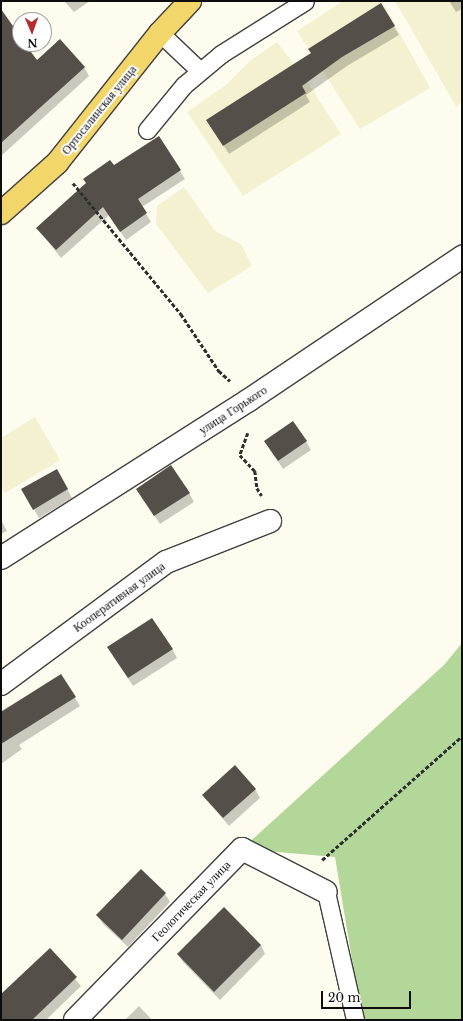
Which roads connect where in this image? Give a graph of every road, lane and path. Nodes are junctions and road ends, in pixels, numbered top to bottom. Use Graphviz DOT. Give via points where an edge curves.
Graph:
graph roads {
  1 [pos="190,1"];
  2 [pos="305,1"];
  3 [pos="160,33"];
  4 [pos="200,71"];
  5 [pos="147,130"];
  6 [pos="57,163"];
  7 [pos="1,213"];
  8 [pos="462,257"];
  9 [pos="249,400"];
  10 [pos="270,521"];
  11 [pos="1,558"];
  12 [pos="1,684"];
  13 [pos="462,736"];
  14 [pos="301,879"];
  15 [pos="326,892"];
  16 [pos="75,1020"];
  17 [pos="355,1020"];
  1 -- 3 [label="main road, Ортосалинская улица"];
  2 -- 4 [label="lane" via="220,54"];
  3 -- 4 [label="lane"];
  3 -- 6 [label="main road, Ортосалинская улица"];
  4 -- 5 [label="lane" via="184,85"];
  6 -- 7 [label="main road, Ортосалинская улица"];
  6 -- 9 [label="path" via="181,314 219,371"];
  8 -- 9 [label="street, улица Горького"];
  9 -- 10 [label="path" via="248,436 240,455 255,471 257,488 267,504"];
  9 -- 11 [label="street, улица Горького"];
  10 -- 12 [label="street, Кооперативная улица" via="166,562"];
  13 -- 14 [label="path"];
  14 -- 15 [label="street, Геологическая улица"];
  14 -- 16 [label="street, Геологическая улица" via="242,849"];
  15 -- 17 [label="lane"];
}
